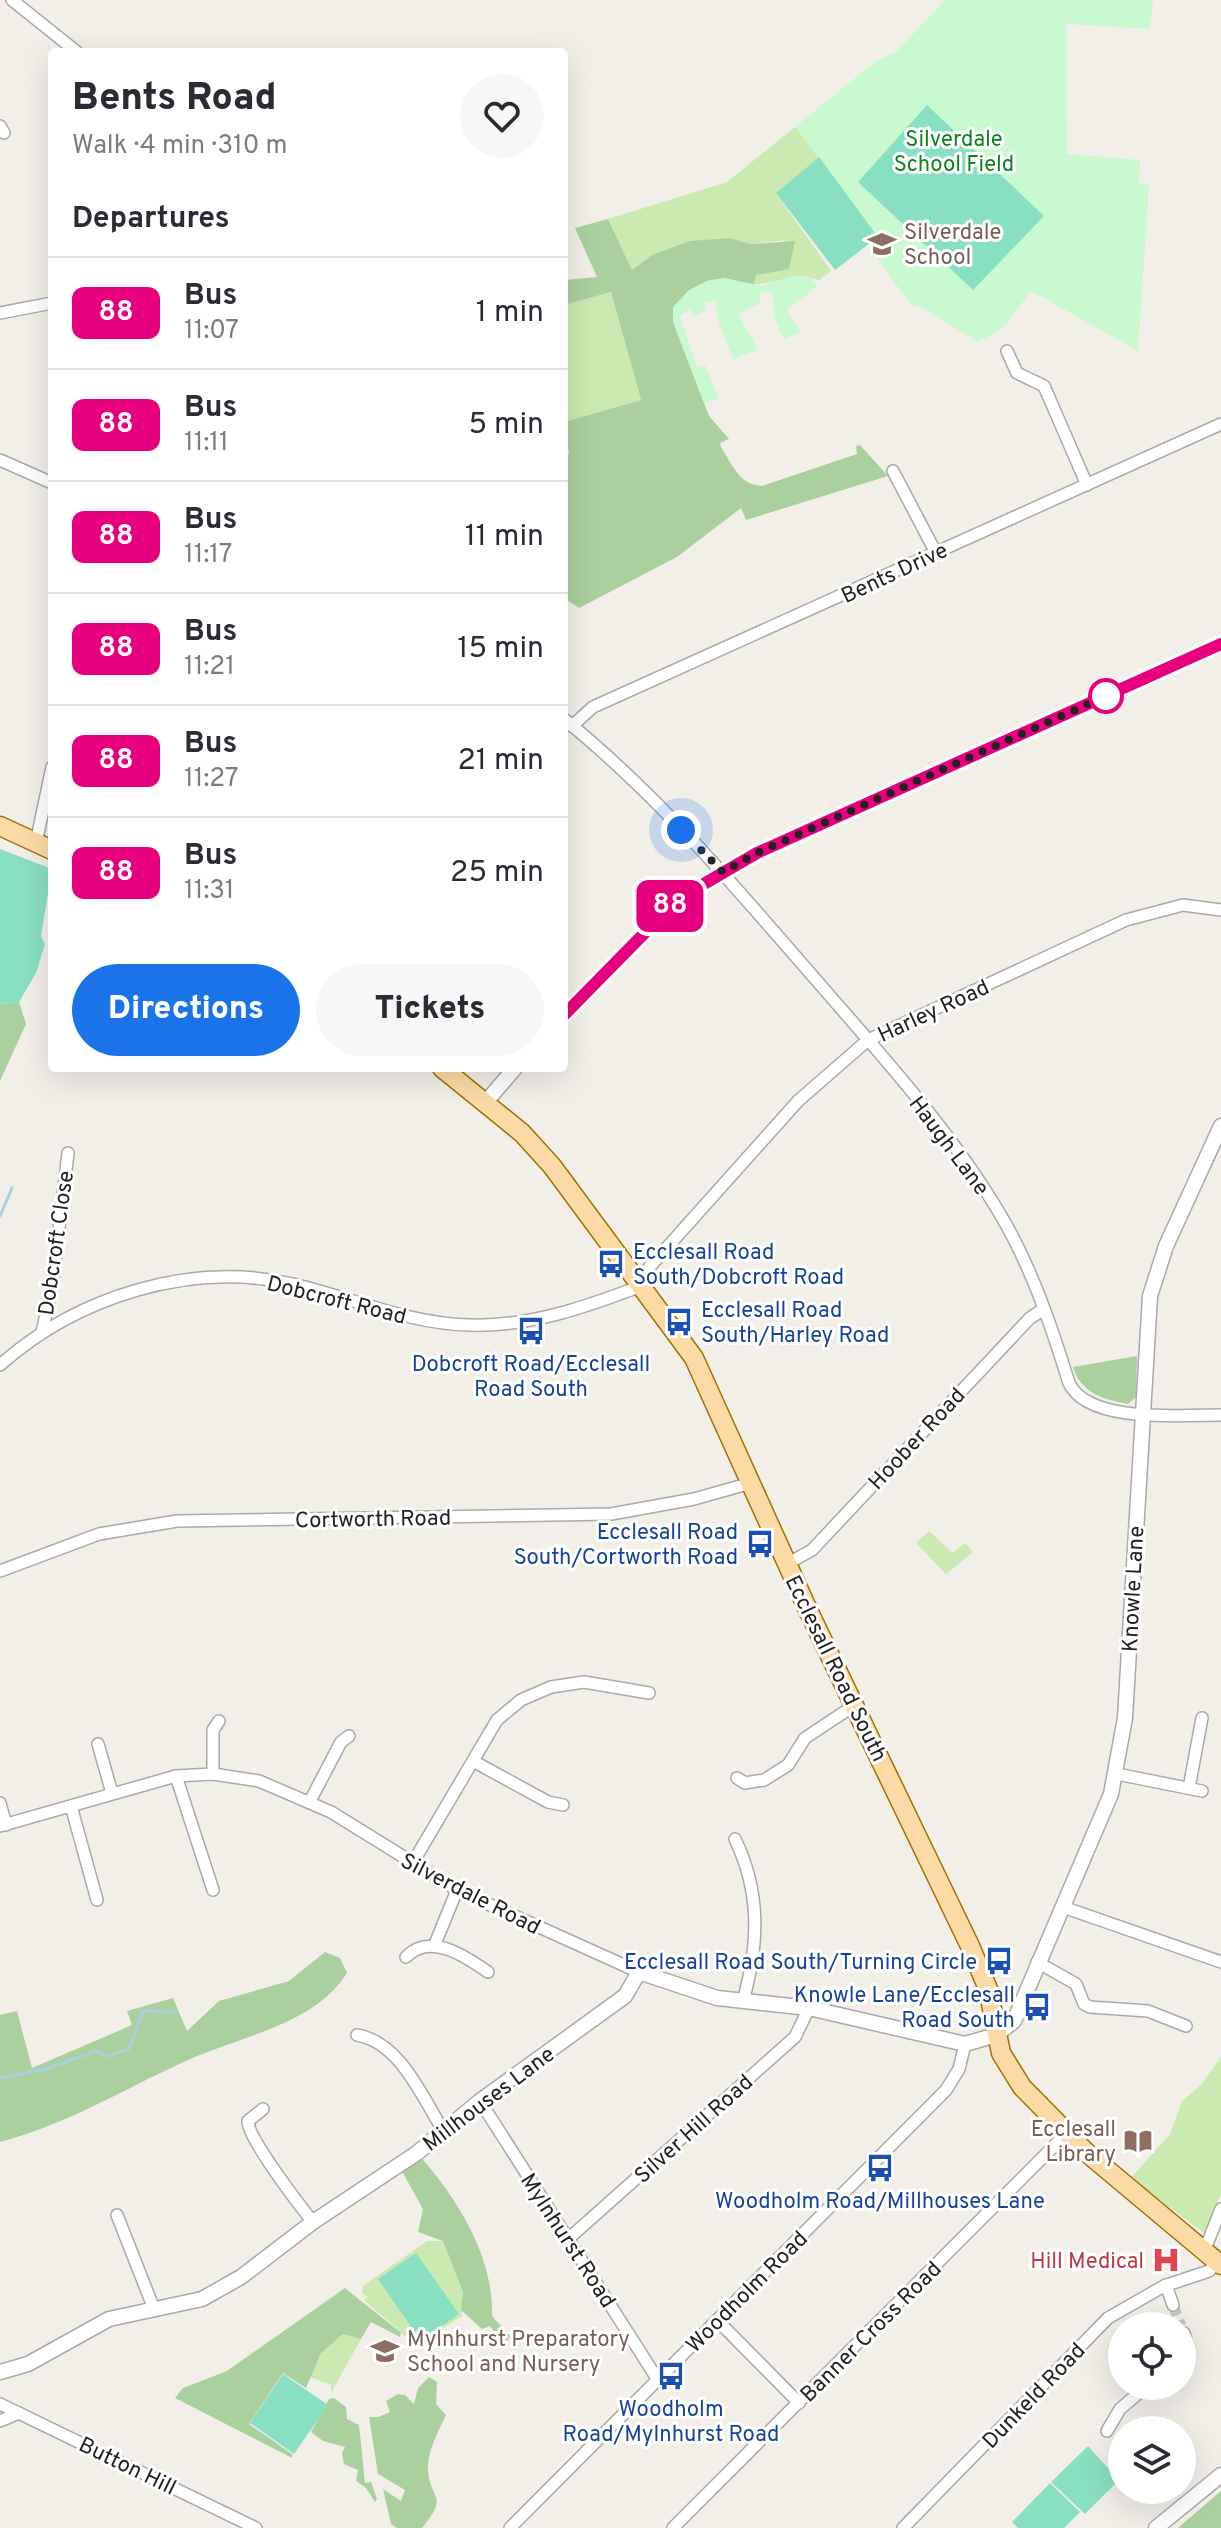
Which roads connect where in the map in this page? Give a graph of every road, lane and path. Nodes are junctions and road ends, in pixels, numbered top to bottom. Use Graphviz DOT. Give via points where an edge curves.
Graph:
graph roads {
  1 [pos="12,0"];
  2 [pos="72,48"];
  3 [pos="48,304"];
  4 [pos="0,313"];
  5 [pos="1007,351"];
  6 [pos="1221,424"];
  7 [pos="0,460"];
  8 [pos="893,471"];
  9 [pos="48,481"];
  10 [pos="1087,485"];
  11 [pos="936,553"];
  12 [pos="1221,644"];
  13 [pos="568,722"];
  14 [pos="48,807"];
  15 [pos="0,826"];
  16 [pos="44,847"];
  17 [pos="723,872"];
  18 [pos="1221,910"];
  19 [pos="568,1011"];
  20 [pos="868,1040"];
  21 [pos="447,1072"];
  22 [pos="512,1072"];
  23 [pos="485,1103"];
  24 [pos="1221,1126"];
  25 [pos="68,1153"];
  26 [pos="639,1284"];
  27 [pos="1044,1309"];
  28 [pos="42,1332"];
  29 [pos="0,1365"];
  30 [pos="1145,1415"];
  31 [pos="1221,1415"];
  32 [pos="751,1483"];
  33 [pos="787,1564"];
  34 [pos="0,1571"];
  35 [pos="649,1693"];
  36 [pos="855,1705"];
  37 [pos="1202,1718"];
  38 [pos="219,1721"];
  39 [pos="349,1736"];
  40 [pos="98,1744"];
  41 [pos="473,1761"];
  42 [pos="213,1774"];
  43 [pos="1117,1774"];
  44 [pos="176,1776"];
  45 [pos="737,1778"];
  46 [pos="1189,1788"];
  47 [pos="1202,1791"];
  48 [pos="112,1793"];
  49 [pos="310,1801"];
  50 [pos="0,1803"];
  51 [pos="563,1805"];
  52 [pos="71,1806"];
  53 [pos="3,1826"];
  54 [pos="735,1839"];
  55 [pos="412,1864"];
  56 [pos="213,1890"];
  57 [pos="457,1890"];
  58 [pos="97,1900"];
  59 [pos="1063,1907"];
  60 [pos="435,1944"];
  61 [pos="406,1957"];
  62 [pos="1037,1962"];
  63 [pos="1221,1962"];
  64 [pos="488,1972"];
  65 [pos="639,1972"];
  66 [pos="743,2001"];
  67 [pos="809,2008"];
  68 [pos="1186,2026"];
  69 [pos="357,2035"];
  70 [pos="996,2035"];
  71 [pos="965,2044"];
  72 [pos="480,2101"];
  73 [pos="263,2109"];
  74 [pos="443,2130"];
  75 [pos="1066,2134"];
  76 [pos="1221,2209"];
  77 [pos="117,2215"];
  78 [pos="313,2222"];
  79 [pos="567,2240"];
  80 [pos="1215,2259"];
  81 [pos="1166,2285"];
  82 [pos="1173,2305"];
  83 [pos="154,2309"];
  84 [pos="718,2321"];
  85 [pos="0,2372"];
  86 [pos="658,2380"];
  87 [pos="1131,2400"];
  88 [pos="799,2403"];
  89 [pos="0,2404"];
  90 [pos="19,2413"];
  91 [pos="0,2421"];
  92 [pos="1107,2431"];
  93 [pos="1221,2475"];
  94 [pos="256,2528"];
  95 [pos="510,2528"];
  96 [pos="673,2528"];
  97 [pos="903,2528"];
  98 [pos="1156,2528"];
  1 -- 2 [label="street"];
  3 -- 4 [label="street"];
  5 -- 10 [label="street" via="1017,373 1044,386"];
  6 -- 10 [label="street, Bents Drive"];
  7 -- 9 [label="street"];
  8 -- 11 [label="street"];
  10 -- 11 [label="street, Bents Drive"];
  11 -- 13 [label="street, Bents Drive"];
  12 -- 17 [label="street"];
  13 -- 17 [label="street, Haugh Lane"];
  14 -- 16 [label="street"];
  15 -- 16 [label="main road"];
  17 -- 19 [label="street" via="662,913"];
  17 -- 20 [label="street, Haugh Lane"];
  18 -- 20 [label="street, Harley Road" via="1183,905 1126,920"];
  20 -- 26 [label="street, Harley Road" via="798,1101"];
  20 -- 27 [label="street, Haugh Lane" via="975,1174 1012,1236"];
  21 -- 23 [label="main road, Ecclesall Road South"];
  22 -- 23 [label="street"];
  23 -- 26 [label="main road, Ecclesall Road South" via="522,1133 556,1172"];
  24 -- 30 [label="street, Knowle Lane" via="1166,1246 1150,1296"];
  25 -- 28 [label="street, Dobcroft Close"];
  26 -- 28 [label="street, Dobcroft Road" via="530,1321 471,1325 409,1317 290,1284 215,1276 135,1290"];
  26 -- 32 [label="main road, Ecclesall Road South" via="694,1358"];
  27 -- 30 [label="street, Haugh Lane" via="1077,1396"];
  27 -- 33 [label="street, Hoober Road" via="998,1351 812,1550"];
  28 -- 29 [label="street, Dobcroft Road"];
  30 -- 31 [label="street"];
  30 -- 43 [label="street, Knowle Lane"];
  32 -- 33 [label="main road, Ecclesall Road South"];
  32 -- 34 [label="street, Cortworth Road" via="611,1514 155,1523 99,1534"];
  33 -- 36 [label="main road, Ecclesall Road South"];
  35 -- 41 [label="street" via="584,1682 535,1693 497,1720"];
  36 -- 45 [label="street" via="805,1738 788,1765 764,1780 745,1783"];
  36 -- 70 [label="main road, Ecclesall Road South" via="970,1946 988,1989"];
  37 -- 46 [label="street"];
  38 -- 42 [label="street" via="213,1730"];
  39 -- 49 [label="street"];
  40 -- 48 [label="street"];
  41 -- 51 [label="street"];
  41 -- 55 [label="street"];
  42 -- 44 [label="street, Silverdale Road"];
  42 -- 49 [label="street, Silverdale Road" via="259,1781"];
  43 -- 46 [label="street"];
  43 -- 59 [label="street, Knowle Lane"];
  44 -- 48 [label="street, Silverdale Road"];
  44 -- 56 [label="street"];
  46 -- 47 [label="street"];
  48 -- 52 [label="street, Silverdale Road"];
  49 -- 55 [label="street, Silverdale Road"];
  50 -- 53 [label="street, Silverdale Road"];
  52 -- 53 [label="street, Silverdale Road"];
  52 -- 58 [label="street"];
  54 -- 66 [label="street" via="750,1875 756,1919 754,1958"];
  55 -- 57 [label="street, Silverdale Road"];
  57 -- 60 [label="street"];
  57 -- 65 [label="street, Silverdale Road"];
  59 -- 62 [label="street, Knowle Lane"];
  59 -- 63 [label="street"];
  60 -- 61 [label="street"];
  60 -- 64 [label="street"];
  62 -- 68 [label="street" via="1076,1984 1090,2007 1148,2011"];
  62 -- 70 [label="street, Knowle Lane" via="1018,2016"];
  65 -- 66 [label="street" via="717,1998"];
  65 -- 72 [label="street, Millhouses Lane" via="625,1996"];
  66 -- 67 [label="street"];
  67 -- 71 [label="street"];
  67 -- 79 [label="street, Silver Hill Road" via="795,2037"];
  69 -- 74 [label="street" via="395,2057"];
  70 -- 71 [label="street"];
  70 -- 75 [label="main road, Ecclesall Road South" via="1009,2070"];
  71 -- 84 [label="street, Woodholm Road" via="946,2090"];
  72 -- 74 [label="street, Millhouses Lane"];
  72 -- 79 [label="street, Mylnhurst Road"];
  73 -- 78 [label="street" via="248,2121 249,2130 276,2176"];
  74 -- 78 [label="street, Millhouses Lane"];
  75 -- 80 [label="main road, Ecclesall Road South"];
  75 -- 88 [label="street, Banner Cross Road"];
  76 -- 80 [label="street"];
  77 -- 83 [label="street"];
  78 -- 83 [label="street, Millhouses Lane" via="241,2277 202,2299"];
  79 -- 86 [label="street, Mylnhurst Road"];
  80 -- 81 [label="street, Dunkeld Road" via="1207,2272"];
  81 -- 82 [label="street"];
  81 -- 97 [label="street, Dunkeld Road" via="1108,2318"];
  83 -- 85 [label="street, Millhouses Lane" via="109,2319 28,2364"];
  84 -- 86 [label="street, Woodholm Road"];
  84 -- 88 [label="street"];
  86 -- 95 [label="street, Woodholm Road"];
  87 -- 92 [label="street"];
  88 -- 96 [label="street, Banner Cross Road"];
  89 -- 90 [label="street, Button Hill"];
  90 -- 91 [label="street"];
  90 -- 94 [label="street, Button Hill"];
  93 -- 98 [label="street"];
}
